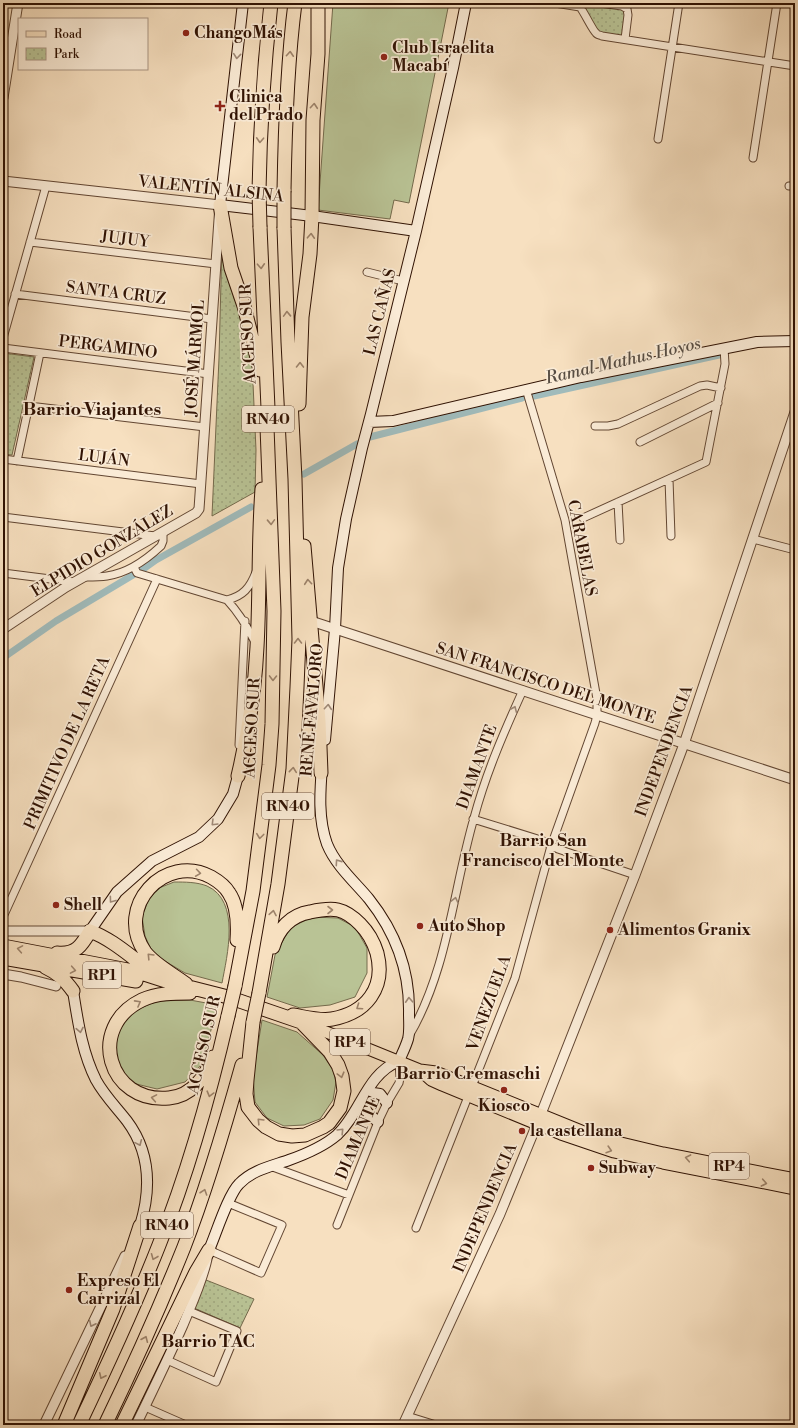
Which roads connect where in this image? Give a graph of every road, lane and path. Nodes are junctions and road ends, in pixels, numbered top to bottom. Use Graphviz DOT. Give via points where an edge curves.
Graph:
graph roads {
  1 [pos="18,3"];
  2 [pos="243,3"];
  3 [pos="271,3"];
  4 [pos="295,3"];
  5 [pos="318,3"];
  6 [pos="324,3"];
  7 [pos="466,3"];
  8 [pos="555,3"];
  9 [pos="600,3"];
  10 [pos="680,3"];
  11 [pos="777,3"];
  12 [pos="583,5"];
  13 [pos="625,39"];
  14 [pos="673,47"];
  15 [pos="318,54"];
  16 [pos="768,62"];
  17 [pos="795,66"];
  18 [pos="3,98"];
  19 [pos="658,139"];
  20 [pos="753,158"];
  21 [pos="3,181"];
  22 [pos="46,186"];
  23 [pos="220,205"];
  24 [pos="312,216"];
  25 [pos="416,231"];
  26 [pos="30,242"];
  27 [pos="216,264"];
  28 [pos="367,272"];
  29 [pos="403,281"];
  30 [pos="15,294"];
  31 [pos="212,319"];
  32 [pos="3,338"];
  33 [pos="795,341"];
  34 [pos="3,348"];
  35 [pos="724,348"];
  36 [pos="40,352"];
  37 [pos="209,374"];
  38 [pos="721,388"];
  39 [pos="526,389"];
  40 [pos="718,403"];
  41 [pos="29,406"];
  42 [pos="268,408"];
  43 [pos="795,412"];
  44 [pos="369,422"];
  45 [pos="595,426"];
  46 [pos="205,427"];
  47 [pos="268,427"];
  48 [pos="640,442"];
  49 [pos="3,459"];
  50 [pos="16,461"];
  51 [pos="295,476"];
  52 [pos="669,479"];
  53 [pos="201,484"];
  54 [pos="618,502"];
  55 [pos="196,513"];
  56 [pos="3,517"];
  57 [pos="583,518"];
  58 [pos="159,534"];
  59 [pos="671,536"];
  60 [pos="753,539"];
  61 [pos="620,540"];
  62 [pos="795,550"];
  63 [pos="260,559"];
  64 [pos="134,567"];
  65 [pos="3,573"];
  66 [pos="84,577"];
  67 [pos="157,579"];
  68 [pos="74,582"];
  69 [pos="227,600"];
  70 [pos="245,621"];
  71 [pos="311,621"];
  72 [pos="3,629"];
  73 [pos="334,629"];
  74 [pos="257,647"];
  75 [pos="522,690"];
  76 [pos="597,715"];
  77 [pos="684,744"];
  78 [pos="322,773"];
  79 [pos="238,776"];
  80 [pos="795,780"];
  81 [pos="473,819"];
  82 [pos="551,846"];
  83 [pos="635,875"];
  84 [pos="3,917"];
  85 [pos="3,931"];
  86 [pos="90,931"];
  87 [pos="3,946"];
  88 [pos="36,957"];
  89 [pos="3,958"];
  90 [pos="3,974"];
  91 [pos="169,982"];
  92 [pos="56,986"];
  93 [pos="235,986"];
  94 [pos="192,988"];
  95 [pos="73,991"];
  96 [pos="213,993"];
  97 [pos="259,993"];
  98 [pos="275,1013"];
  99 [pos="228,1016"];
  100 [pos="253,1022"];
  101 [pos="301,1022"];
  102 [pos="408,1038"];
  103 [pos="398,1061"];
  104 [pos="470,1091"];
  105 [pos="364,1098"];
  106 [pos="387,1103"];
  107 [pos="539,1119"];
  108 [pos="378,1122"];
  109 [pos="270,1166"];
  110 [pos="795,1179"];
  111 [pos="795,1189"];
  112 [pos="349,1195"];
  113 [pos="228,1203"];
  114 [pos="337,1225"];
  115 [pos="140,1226"];
  116 [pos="416,1228"];
  117 [pos="209,1250"];
  118 [pos="189,1311"];
  119 [pos="167,1360"];
  120 [pos="145,1407"];
  121 [pos="405,1421"];
  122 [pos="44,1425"];
  123 [pos="64,1425"];
  124 [pos="79,1425"];
  125 [pos="105,1425"];
  126 [pos="122,1425"];
  127 [pos="136,1425"];
  128 [pos="186,1425"];
  129 [pos="436,1425"];
  1 -- 18 [label="street"];
  2 -- 23 [label="main road, one-way"];
  3 -- 42 [label="highway, ACCESO SUR / RN40, one-way, bridge" via="259,191"];
  51 -- 4 [label="highway, RN40, one-way, bridge" via="284,228 287,114"];
  5 -- 15 [label="highway"];
  6 -- 15 [label="street"];
  7 -- 25 [label="main road, LAS CAÑAS"];
  8 -- 12 [label="street"];
  9 -- 13 [label="street" via="627,9"];
  10 -- 14 [label="street"];
  11 -- 16 [label="street"];
  12 -- 13 [label="street" via="595,33"];
  13 -- 14 [label="street"];
  14 -- 16 [label="street"];
  14 -- 19 [label="street"];
  24 -- 15 [label="highway, one-way" via="313,120"];
  16 -- 17 [label="street"];
  16 -- 20 [label="street"];
  21 -- 22 [label="street, VALENTÍN ALSINA"];
  22 -- 23 [label="street, VALENTÍN ALSINA"];
  22 -- 26 [label="street"];
  23 -- 24 [label="main road, VALENTÍN ALSINA"];
  23 -- 27 [label="street, JOSÉ MÁRMOL"];
  23 -- 42 [label="highway" via="231,268 253,339"];
  24 -- 25 [label="main road, VALENTÍN ALSINA"];
  51 -- 24 [label="highway, one-way" via="302,317"];
  25 -- 29 [label="main road, LAS CAÑAS"];
  26 -- 27 [label="street, JUJUY"];
  26 -- 30 [label="street"];
  27 -- 31 [label="street, JOSÉ MÁRMOL"];
  28 -- 29 [label="street"];
  29 -- 44 [label="main road, LAS CAÑAS"];
  30 -- 31 [label="street, SANTA CRUZ"];
  30 -- 32 [label="street"];
  31 -- 37 [label="street, JOSÉ MÁRMOL"];
  33 -- 35 [label="main road" via="757,342"];
  34 -- 36 [label="street, PERGAMINO"];
  35 -- 38 [label="street" via="726,364"];
  35 -- 39 [label="main road"];
  36 -- 37 [label="street, PERGAMINO"];
  36 -- 41 [label="street"];
  37 -- 46 [label="street, JOSÉ MÁRMOL"];
  38 -- 40 [label="street"];
  38 -- 45 [label="street" via="700,386 618,424"];
  39 -- 44 [label="main road" via="393,421"];
  39 -- 76 [label="street, CARABELAS" via="564,520 597,699"];
  40 -- 48 [label="street"];
  40 -- 52 [label="street" via="706,462"];
  41 -- 46 [label="street"];
  41 -- 50 [label="street"];
  42 -- 47 [label="highway, ACCESO SUR / RN40"];
  43 -- 60 [label="street, INDEPENDENCIA"];
  44 -- 73 [label="main road, LAS CAÑAS" via="341,546"];
  46 -- 53 [label="street, JOSÉ MÁRMOL"];
  47 -- 63 [label="highway"];
  47 -- 93 [label="highway, ACCESO SUR / RN40, one-way" via="274,576 272,724 253,891"];
  49 -- 50 [label="street, LUJÁN"];
  50 -- 53 [label="street, LUJÁN"];
  71 -- 51 [label="highway, one-way" via="306,554"];
  97 -- 51 [label="highway, RN40, one-way" via="278,884 296,733 298,640"];
  52 -- 54 [label="street"];
  52 -- 59 [label="street"];
  53 -- 55 [label="street, JOSÉ MÁRMOL" via="199,509"];
  54 -- 57 [label="street"];
  54 -- 61 [label="street"];
  55 -- 58 [label="street, ELPIDIO GONZÁLEZ"];
  56 -- 58 [label="street"];
  58 -- 64 [label="street" via="163,541 161,546"];
  58 -- 66 [label="street, ELPIDIO GONZÁLEZ"];
  60 -- 62 [label="street"];
  60 -- 77 [label="street, INDEPENDENCIA"];
  63 -- 69 [label="street" via="247,589 240,596"];
  63 -- 74 [label="highway"];
  64 -- 66 [label="street" via="108,576"];
  64 -- 67 [label="street" via="137,573"];
  65 -- 68 [label="street"];
  66 -- 68 [label="street, ELPIDIO GONZÁLEZ"];
  67 -- 69 [label="street"];
  67 -- 84 [label="street, PRIMITIVO DE LA RETA"];
  68 -- 72 [label="street, ELPIDIO GONZÁLEZ"];
  69 -- 70 [label="street"];
  70 -- 74 [label="street"];
  70 -- 79 [label="street"];
  71 -- 73 [label="street, SAN FRANCISCO DEL MONTE"];
  71 -- 78 [label="highway"];
  73 -- 75 [label="street, SAN FRANCISCO DEL MONTE"];
  78 -- 73 [label="main road, RENÉ FAVALORO, one-way"];
  74 -- 79 [label="highway" via="249,717"];
  75 -- 76 [label="street, SAN FRANCISCO DEL MONTE"];
  81 -- 75 [label="street, DIAMANTE, one-way" via="490,765"];
  76 -- 77 [label="street, SAN FRANCISCO DEL MONTE"];
  76 -- 82 [label="street, VENEZUELA"];
  77 -- 80 [label="street, SAN FRANCISCO DEL MONTE"];
  77 -- 83 [label="street, INDEPENDENCIA"];
  102 -- 78 [label="main road, RENÉ FAVALORO, one-way" via="409,992 400,951 378,911 328,845 322,829 320,812"];
  79 -- 86 [label="main road, one-way" via="232,794 218,819 199,837 152,861 117,892"];
  81 -- 82 [label="street" via="541,840"];
  102 -- 81 [label="street, DIAMANTE, one-way" via="423,1010 439,965"];
  82 -- 83 [label="street"];
  82 -- 104 [label="street, VENEZUELA" via="515,978"];
  83 -- 107 [label="street, INDEPENDENCIA"];
  85 -- 86 [label="street"];
  86 -- 88 [label="highway" via="82,945 74,951"];
  86 -- 91 [label="highway" via="111,941"];
  88 -- 87 [label="highway, RP1, one-way"];
  88 -- 89 [label="highway, RP1"];
  88 -- 91 [label="highway, RP1" via="138,981"];
  88 -- 95 [label="highway" via="65,980"];
  90 -- 92 [label="street"];
  91 -- 94 [label="highway, RP4"];
  94 -- 93 [label="highway, one-way" via="152,960 139,940 135,922 137,908 143,895 154,882 184,871 204,874 219,882 230,893 238,926"];
  93 -- 99 [label="highway, ACCESO SUR / RN40, bridge"];
  94 -- 96 [label="highway, RP4"];
  95 -- 115 [label="main road, one-way" via="81,1038 94,1074 129,1124 145,1158 148,1184"];
  96 -- 98 [label="highway, RP4"];
  99 -- 96 [label="highway, one-way" via="208,1069 200,1081 176,1098 151,1098 138,1094 118,1076 113,1067 109,1044 116,1022 125,1011 143,1000 163,994"];
  97 -- 98 [label="highway, one-way" via="279,932 291,919 303,913 338,910 352,916 364,928 375,947 379,961 379,976 375,991 369,1000 359,1009 331,1019"];
  97 -- 100 [label="highway, RN40, bridge"];
  98 -- 101 [label="highway, RP4"];
  99 -- 124 [label="highway, ACCESO SUR / RN40, one-way" via="206,1106 184,1177 135,1305"];
  101 -- 100 [label="highway, one-way" via="330,1052 342,1076 344,1091 340,1108 329,1122 315,1132 292,1136 279,1134 266,1127 248,1107 246,1094"];
  125 -- 100 [label="highway, RN40, one-way" via="186,1241 221,1140"];
  101 -- 103 [label="main road, RP4"];
  102 -- 103 [label="main road, RENÉ FAVALORO"];
  103 -- 104 [label="main road, RP4" via="420,1070 436,1072"];
  103 -- 105 [label="main road" via="382,1071"];
  103 -- 106 [label="street, DIAMANTE" via="400,1081"];
  104 -- 107 [label="main road, RP4"];
  104 -- 116 [label="street, VENEZUELA"];
  105 -- 106 [label="main road" via="373,1093 380,1094"];
  105 -- 108 [label="main road" via="367,1112"];
  109 -- 105 [label="main road, one-way" via="309,1153 326,1143 345,1126"];
  106 -- 108 [label="street, DIAMANTE"];
  110 -- 107 [label="main road, RP4, one-way" via="663,1153"];
  107 -- 111 [label="main road, RP4, one-way" via="588,1144 639,1158"];
  107 -- 121 [label="street, INDEPENDENCIA" via="500,1214"];
  108 -- 112 [label="street, DIAMANTE"];
  109 -- 112 [label="street"];
  109 -- 113 [label="main road" via="238,1184"];
  112 -- 114 [label="street, DIAMANTE"];
  113 -- 117 [label="main road"];
  113 -- 117 [label="street" via="282,1225 261,1273"];
  115 -- 122 [label="street, one-way"];
  115 -- 123 [label="highway" via="113,1309"];
  117 -- 118 [label="street" via="202,1279"];
  117 -- 126 [label="highway"];
  118 -- 119 [label="street"];
  118 -- 119 [label="street" via="237,1331 216,1382"];
  119 -- 120 [label="street"];
  120 -- 127 [label="street"];
  120 -- 128 [label="street"];
  121 -- 129 [label="street"];
}
